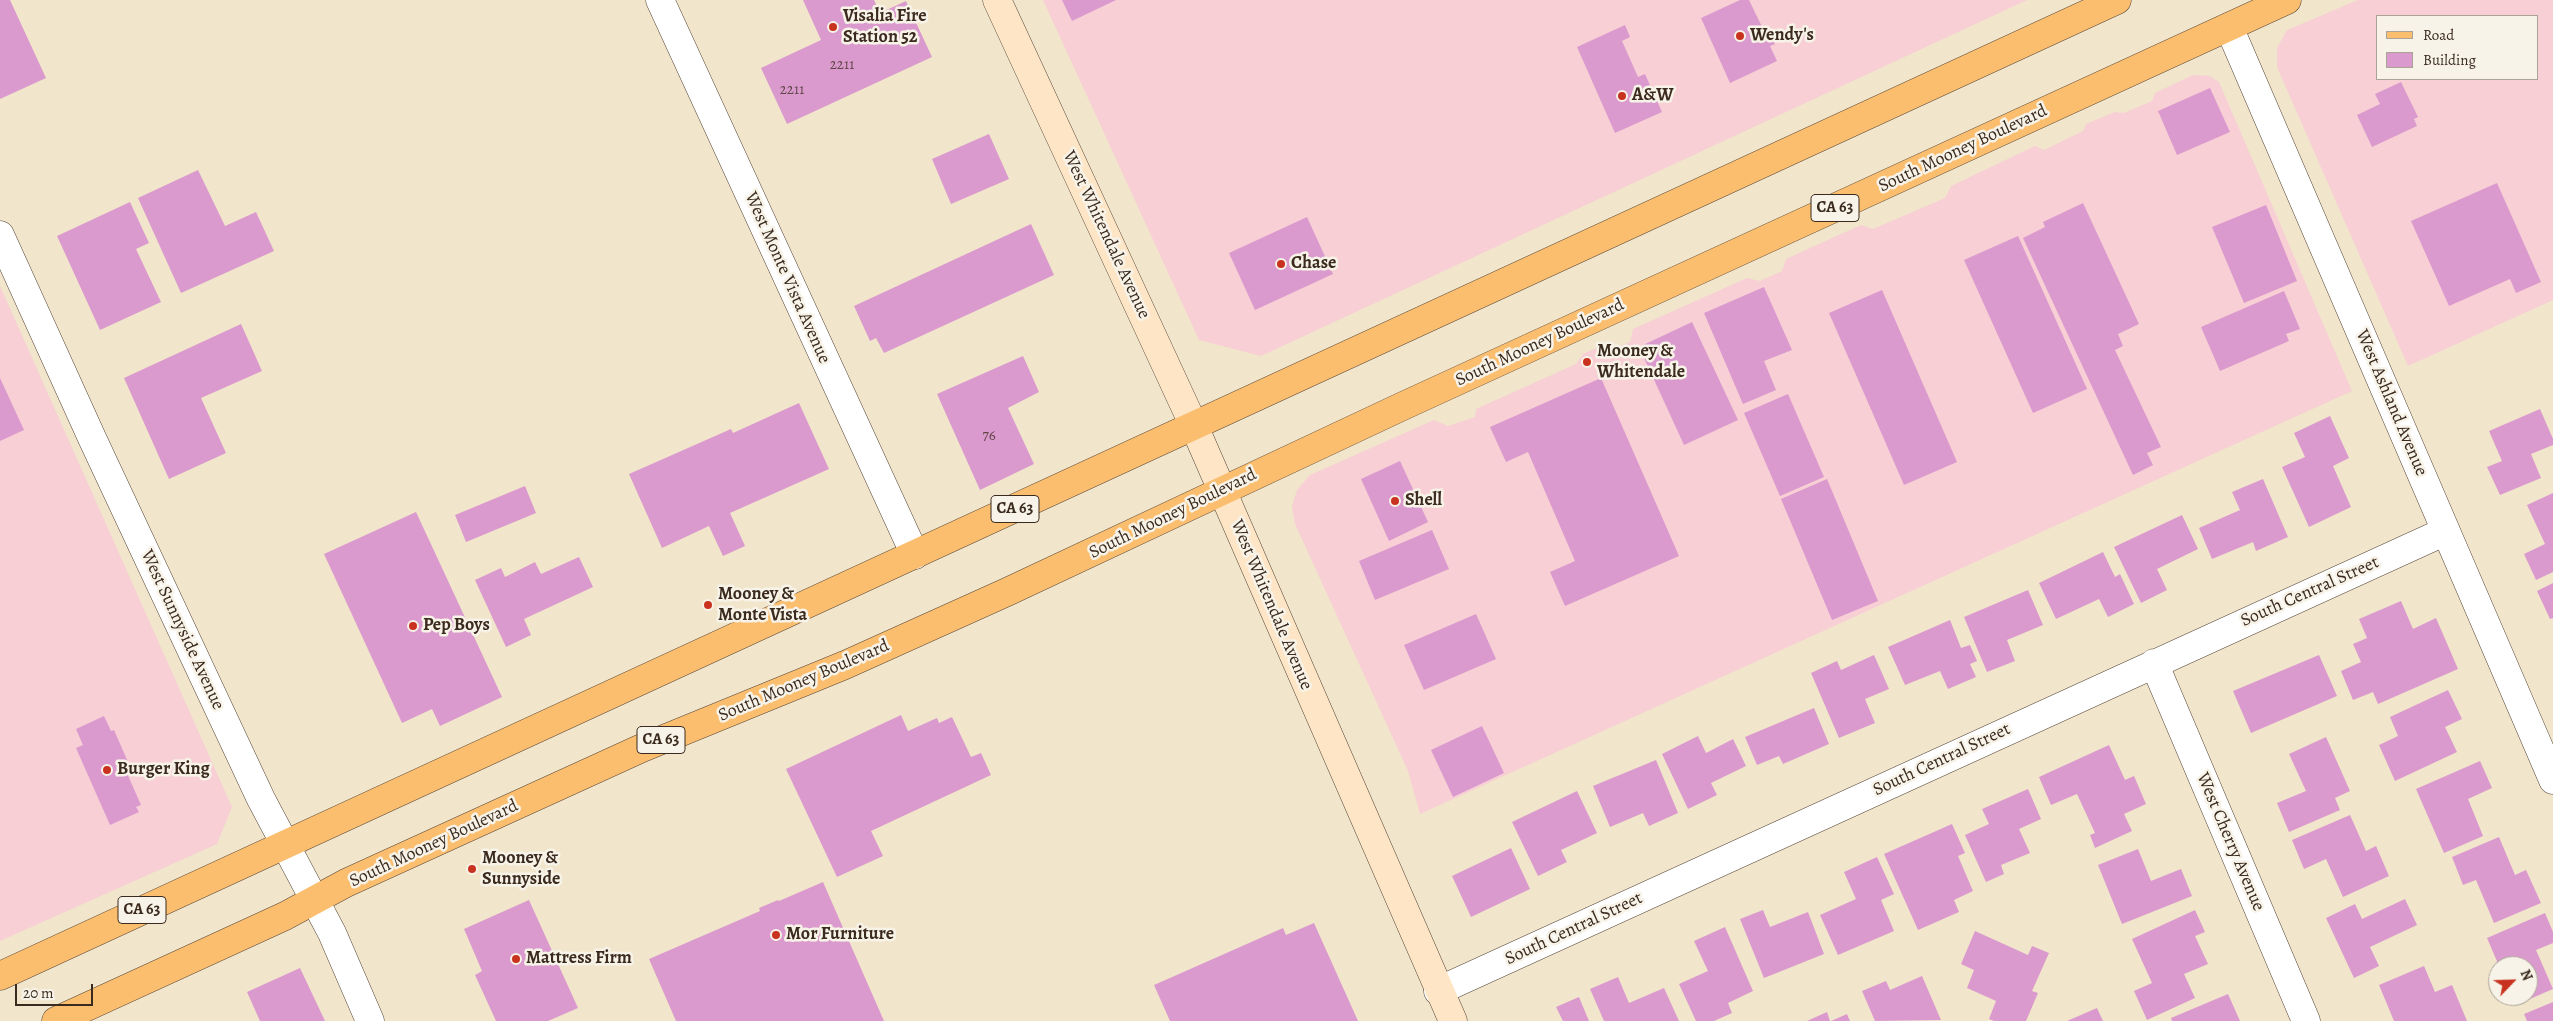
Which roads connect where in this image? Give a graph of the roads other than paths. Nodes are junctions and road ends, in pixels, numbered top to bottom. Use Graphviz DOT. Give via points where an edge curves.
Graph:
graph roads {
  1 [pos="660,0"];
  2 [pos="997,0"];
  3 [pos="2117,0"];
  4 [pos="2287,0"];
  5 [pos="2229,27"];
  6 [pos="0,235"];
  7 [pos="1194,426"];
  8 [pos="1222,491"];
  9 [pos="2446,530"];
  10 [pos="915,555"];
  11 [pos="2154,663"];
  12 [pos="2553,780"];
  13 [pos="285,845"];
  14 [pos="315,900"];
  15 [pos="0,976"];
  16 [pos="1438,990"];
  17 [pos="56,1021"];
  18 [pos="370,1021"];
  19 [pos="1453,1021"];
  20 [pos="2306,1021"];
  1 -- 10 [label="street, West Monte Vista Avenue"];
  2 -- 7 [label="street, West Whitendale Avenue"];
  3 -- 7 [label="main road, CA 63"];
  4 -- 5 [label="main road, South Mooney Boulevard / CA 63"];
  5 -- 8 [label="main road, South Mooney Boulevard / CA 63"];
  5 -- 9 [label="street, West Ashland Avenue"];
  6 -- 13 [label="street, West Sunnyside Avenue" via="92,438"];
  7 -- 8 [label="street, West Whitendale Avenue"];
  7 -- 10 [label="main road, CA 63"];
  8 -- 14 [label="main road, South Mooney Boulevard / CA 63" via="852,662 642,748"];
  8 -- 16 [label="street, West Whitendale Avenue"];
  9 -- 11 [label="street, South Central Street"];
  9 -- 12 [label="street, West Ashland Avenue"];
  10 -- 13 [label="main road, CA 63"];
  11 -- 16 [label="street, South Central Street"];
  11 -- 20 [label="street, West Cherry Avenue"];
  13 -- 14 [label="street, West Sunnyside Avenue"];
  13 -- 15 [label="main road, CA 63"];
  14 -- 17 [label="main road, South Mooney Boulevard / CA 63"];
  14 -- 18 [label="street, West Sunnyside Avenue"];
  16 -- 19 [label="street, West Whitendale Avenue"];
}
